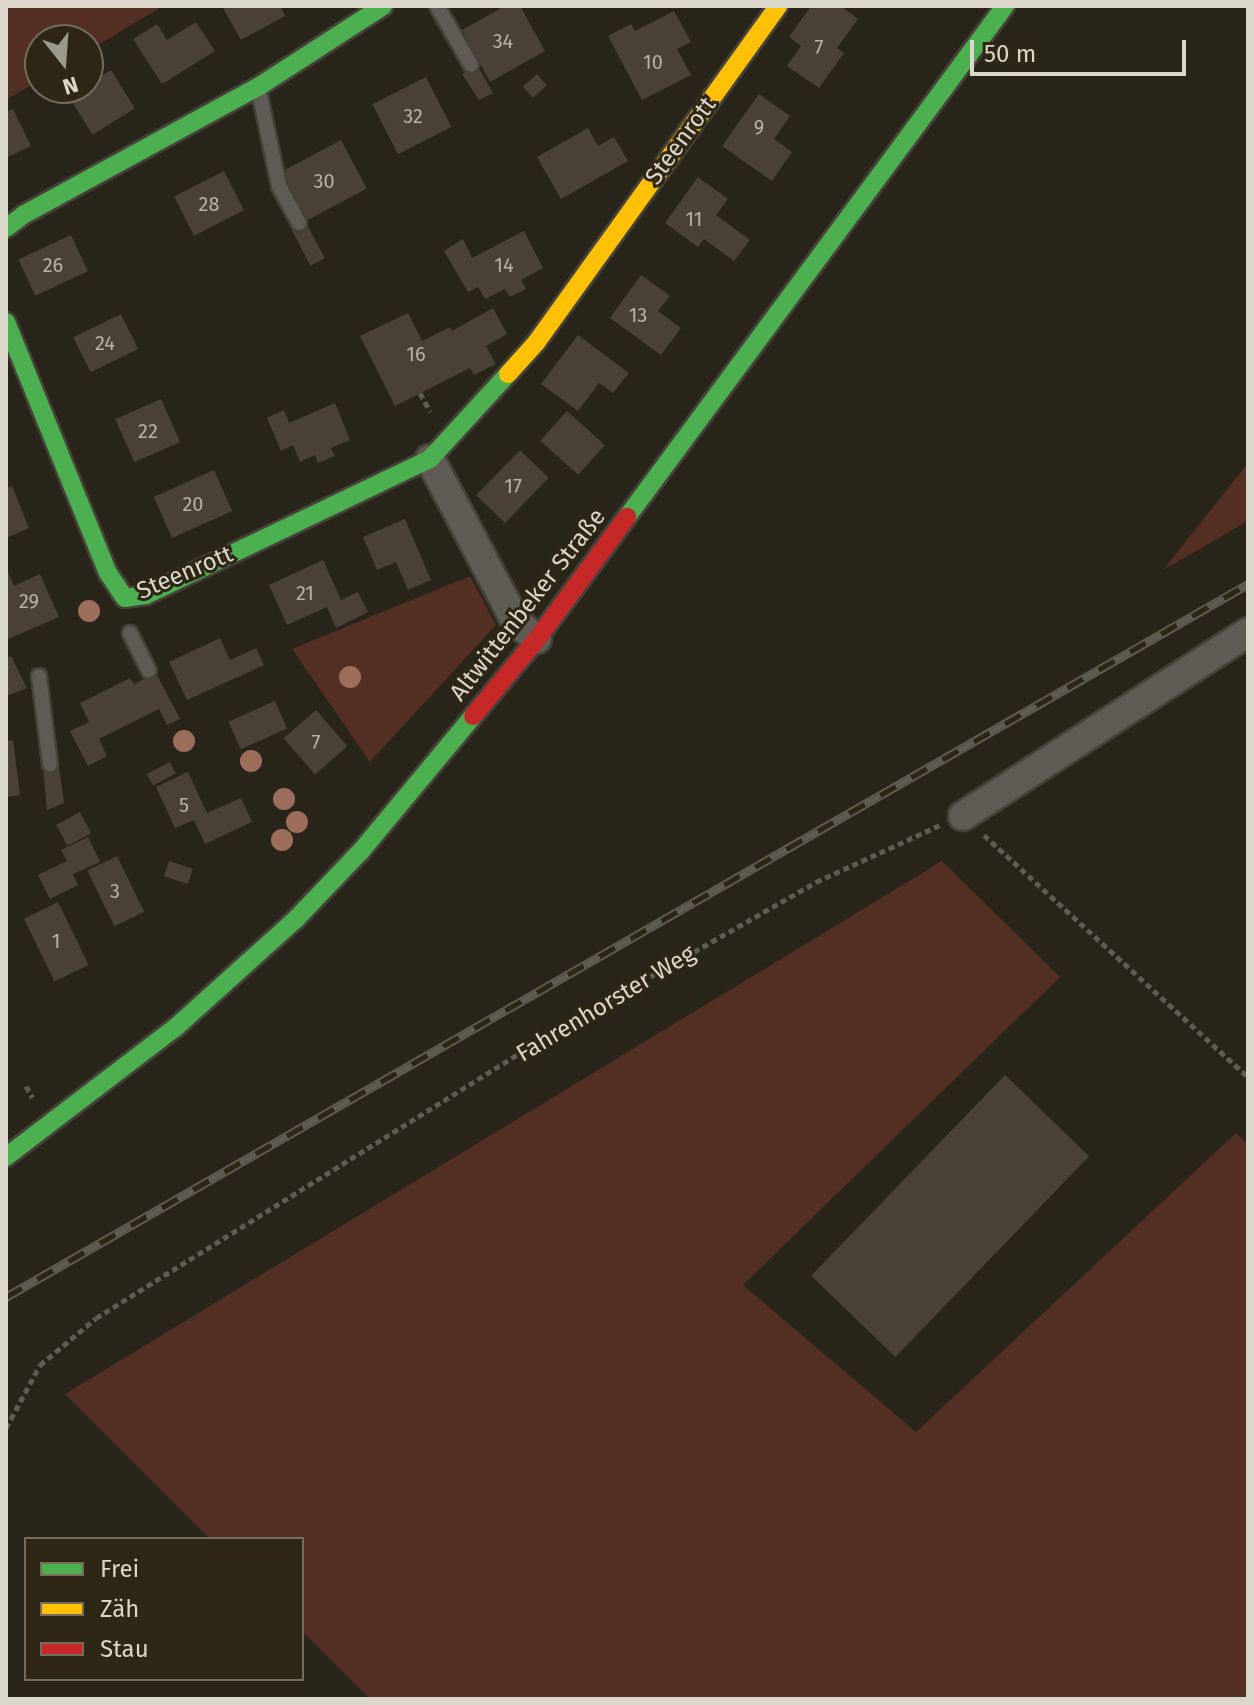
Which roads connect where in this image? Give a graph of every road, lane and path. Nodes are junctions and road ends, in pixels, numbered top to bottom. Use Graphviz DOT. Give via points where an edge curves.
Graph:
graph roads {
  1 [pos="383,6"];
  2 [pos="437,6"];
  3 [pos="778,6"];
  4 [pos="1005,6"];
  5 [pos="471,65"];
  6 [pos="258,87"];
  7 [pos="299,223"];
  8 [pos="6,228"];
  9 [pos="6,322"];
  10 [pos="430,459"];
  11 [pos="1248,632"];
  12 [pos="130,633"];
  13 [pos="537,639"];
  14 [pos="149,671"];
  15 [pos="39,676"];
  16 [pos="50,764"];
  17 [pos="963,816"];
  18 [pos="1248,1077"];
  19 [pos="6,1157"];
  20 [pos="6,1428"];
  1 -- 6 [label="street"];
  2 -- 5 [label="lane"];
  3 -- 10 [label="street, Steenrott" via="536,343 467,425"];
  4 -- 13 [label="street, Altwittenbeker Straße"];
  6 -- 7 [label="lane" via="279,186"];
  6 -- 8 [label="street"];
  9 -- 10 [label="street, Steenrott" via="108,573 125,598 146,595"];
  10 -- 13 [label="street" via="516,622"];
  11 -- 17 [label="street"];
  12 -- 14 [label="lane"];
  13 -- 19 [label="street, Altwittenbeker Straße" via="361,851 296,919 175,1028"];
  15 -- 16 [label="lane"];
  17 -- 18 [label="path"];
  17 -- 20 [label="path, Fahrenhorster Weg" via="816,882 569,1023 96,1318 40,1365"];
}
